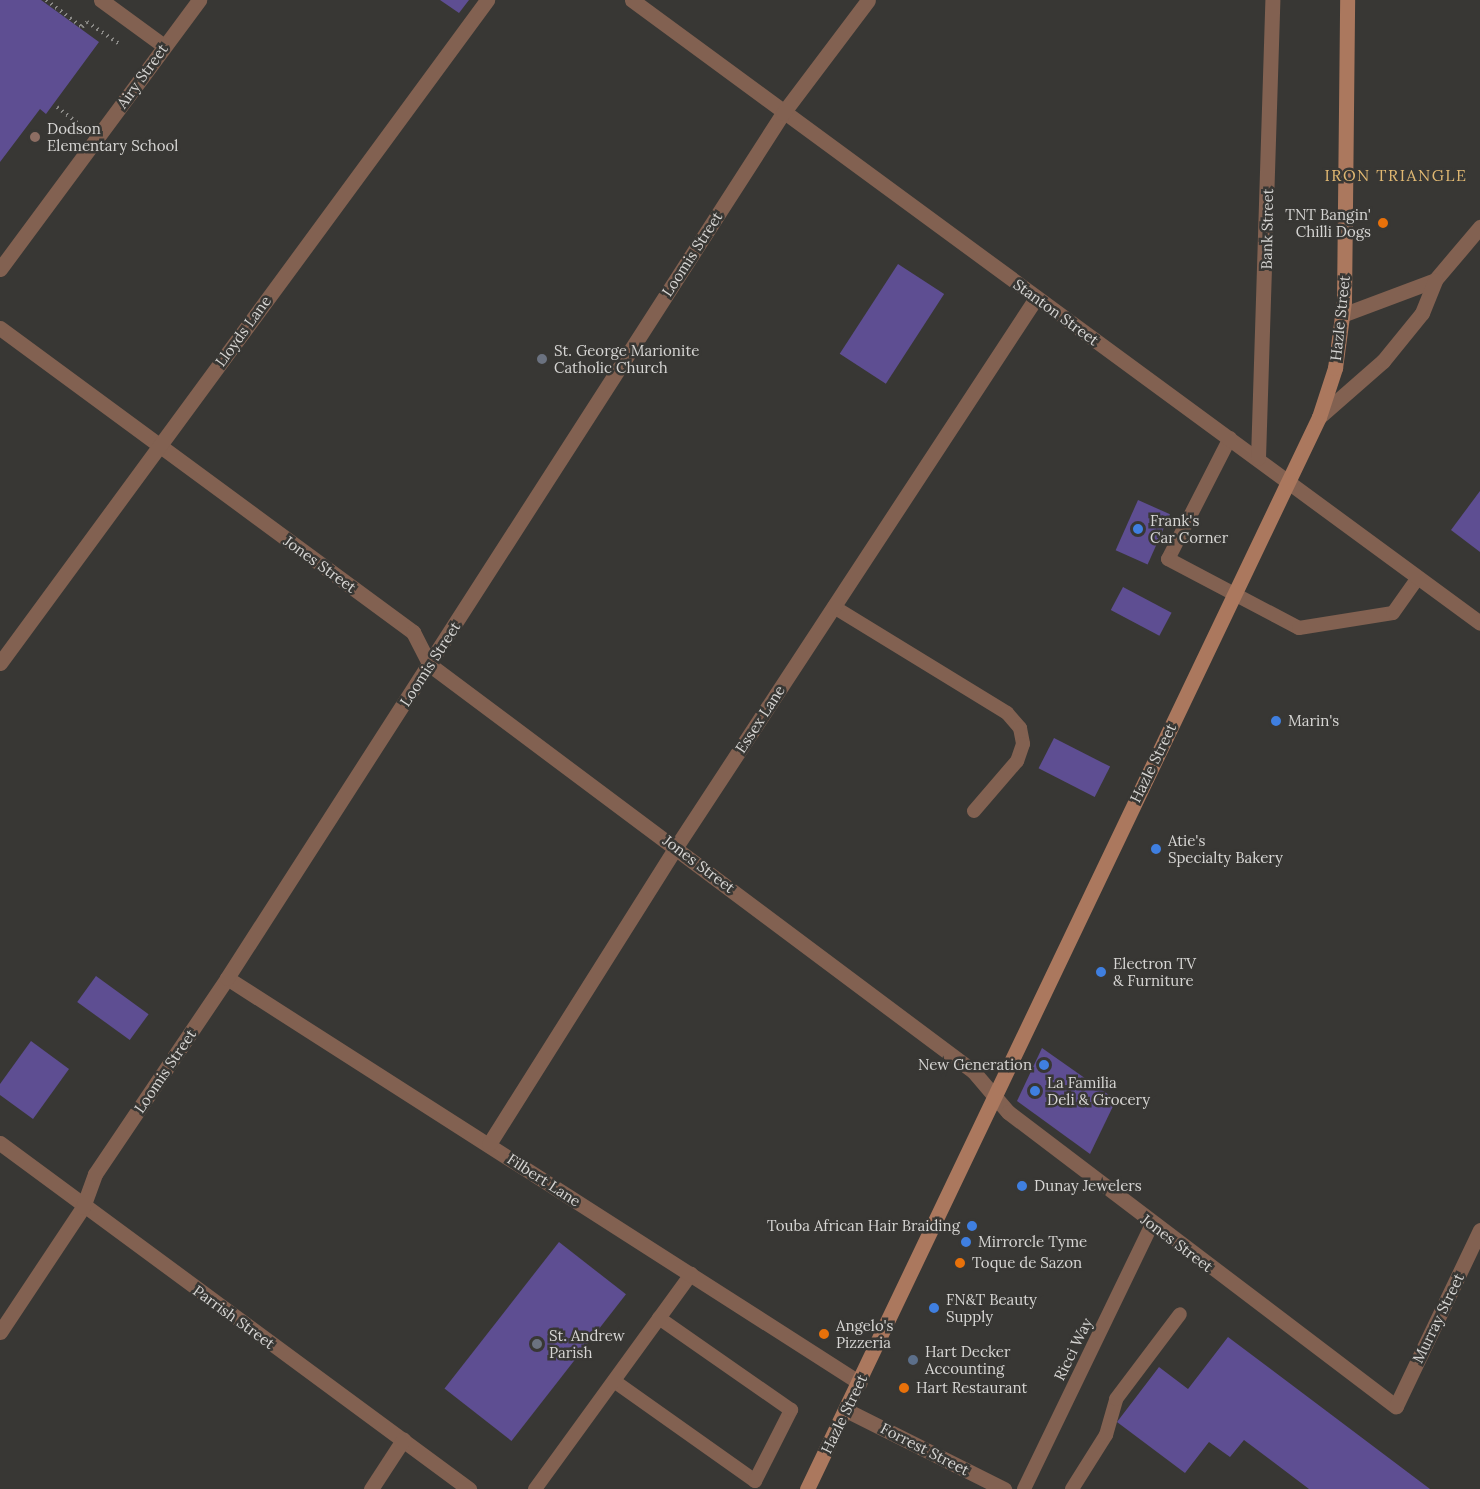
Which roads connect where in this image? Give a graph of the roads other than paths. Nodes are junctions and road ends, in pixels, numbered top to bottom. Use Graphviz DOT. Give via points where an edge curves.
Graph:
graph roads {
  1 [pos="101,0"];
  2 [pos="198,0"];
  3 [pos="487,0"];
  4 [pos="632,0"];
  5 [pos="868,0"];
  6 [pos="1272,0"];
  7 [pos="1347,0"];
  8 [pos="164,46"];
  9 [pos="783,113"];
  10 [pos="1480,226"];
  11 [pos="0,269"];
  12 [pos="1435,280"];
  13 [pos="1036,298"];
  14 [pos="1342,315"];
  15 [pos="0,328"];
  16 [pos="1319,417"];
  17 [pos="1230,438"];
  18 [pos="159,446"];
  19 [pos="1258,458"];
  20 [pos="1288,486"];
  21 [pos="1417,579"];
  22 [pos="1236,593"];
  23 [pos="834,607"];
  24 [pos="1480,623"];
  25 [pos="0,663"];
  26 [pos="430,665"];
  27 [pos="974,811"];
  28 [pos="676,847"];
  29 [pos="227,978"];
  30 [pos="994,1092"];
  31 [pos="0,1143"];
  32 [pos="489,1144"];
  33 [pos="83,1207"];
  34 [pos="1152,1224"];
  35 [pos="1480,1230"];
  36 [pos="691,1274"];
  37 [pos="1180,1314"];
  38 [pos="659,1318"];
  39 [pos="0,1332"];
  40 [pos="614,1381"];
  41 [pos="860,1383"];
  42 [pos="1396,1406"];
  43 [pos="846,1410"];
  44 [pos="403,1440"];
  45 [pos="371,1489"];
  46 [pos="469,1489"];
  47 [pos="535,1489"];
  48 [pos="807,1489"];
  49 [pos="1004,1489"];
  50 [pos="1024,1489"];
  51 [pos="1072,1489"];
  1 -- 8 [label="street"];
  2 -- 8 [label="street, Airy Street"];
  3 -- 18 [label="street, Lloyds Lane"];
  4 -- 9 [label="street, Stanton Street"];
  5 -- 9 [label="street, Loomis Street"];
  6 -- 19 [label="street, Bank Street" via="1264,397"];
  7 -- 14 [label="main road, Hazle Street"];
  8 -- 11 [label="street, Airy Street"];
  9 -- 13 [label="street, Stanton Street"];
  9 -- 26 [label="street, Loomis Street"];
  10 -- 12 [label="street"];
  12 -- 14 [label="street"];
  12 -- 16 [label="street" via="1422,313 1383,361"];
  13 -- 17 [label="street, Stanton Street"];
  13 -- 23 [label="street, Essex Lane"];
  14 -- 16 [label="main road, Hazle Street"];
  15 -- 18 [label="street, Jones Street"];
  16 -- 20 [label="main road, Hazle Street"];
  17 -- 19 [label="street, Stanton Street"];
  17 -- 22 [label="lane" via="1168,558"];
  18 -- 25 [label="street, Lloyds Lane"];
  18 -- 26 [label="street, Jones Street" via="413,632"];
  19 -- 20 [label="street, Stanton Street"];
  20 -- 21 [label="street, Stanton Street"];
  20 -- 22 [label="main road, Hazle Street"];
  21 -- 22 [label="lane" via="1393,613 1299,628"];
  21 -- 24 [label="street, Stanton Street"];
  22 -- 30 [label="main road, Hazle Street"];
  23 -- 27 [label="lane" via="1007,713 1020,728 1023,744 1017,761"];
  23 -- 28 [label="street, Essex Lane"];
  26 -- 28 [label="street, Jones Street"];
  26 -- 29 [label="street, Loomis Street"];
  28 -- 30 [label="street, Jones Street"];
  28 -- 32 [label="street, Essex Lane"];
  29 -- 32 [label="street, Filbert Lane"];
  29 -- 33 [label="street, Loomis Street" via="95,1174"];
  30 -- 34 [label="street, Jones Street" via="1008,1112"];
  30 -- 41 [label="main road, Hazle Street"];
  31 -- 33 [label="street, Parrish Street"];
  32 -- 36 [label="street, Filbert Lane"];
  33 -- 39 [label="street, Loomis Street"];
  33 -- 44 [label="street, Parrish Street"];
  34 -- 42 [label="street, Jones Street"];
  34 -- 50 [label="lane, Ricci Way"];
  35 -- 42 [label="street, Murray Street"];
  36 -- 38 [label="lane"];
  36 -- 41 [label="street, Filbert Lane"];
  37 -- 51 [label="lane" via="1116,1399 1106,1435"];
  38 -- 40 [label="lane"];
  38 -- 40 [label="lane" via="791,1410 755,1481"];
  40 -- 47 [label="lane"];
  41 -- 43 [label="main road, Hazle Street"];
  43 -- 48 [label="main road, Hazle Street"];
  43 -- 49 [label="street, Forrest Street"];
  44 -- 45 [label="street"];
  44 -- 46 [label="street, Parrish Street"];
}
